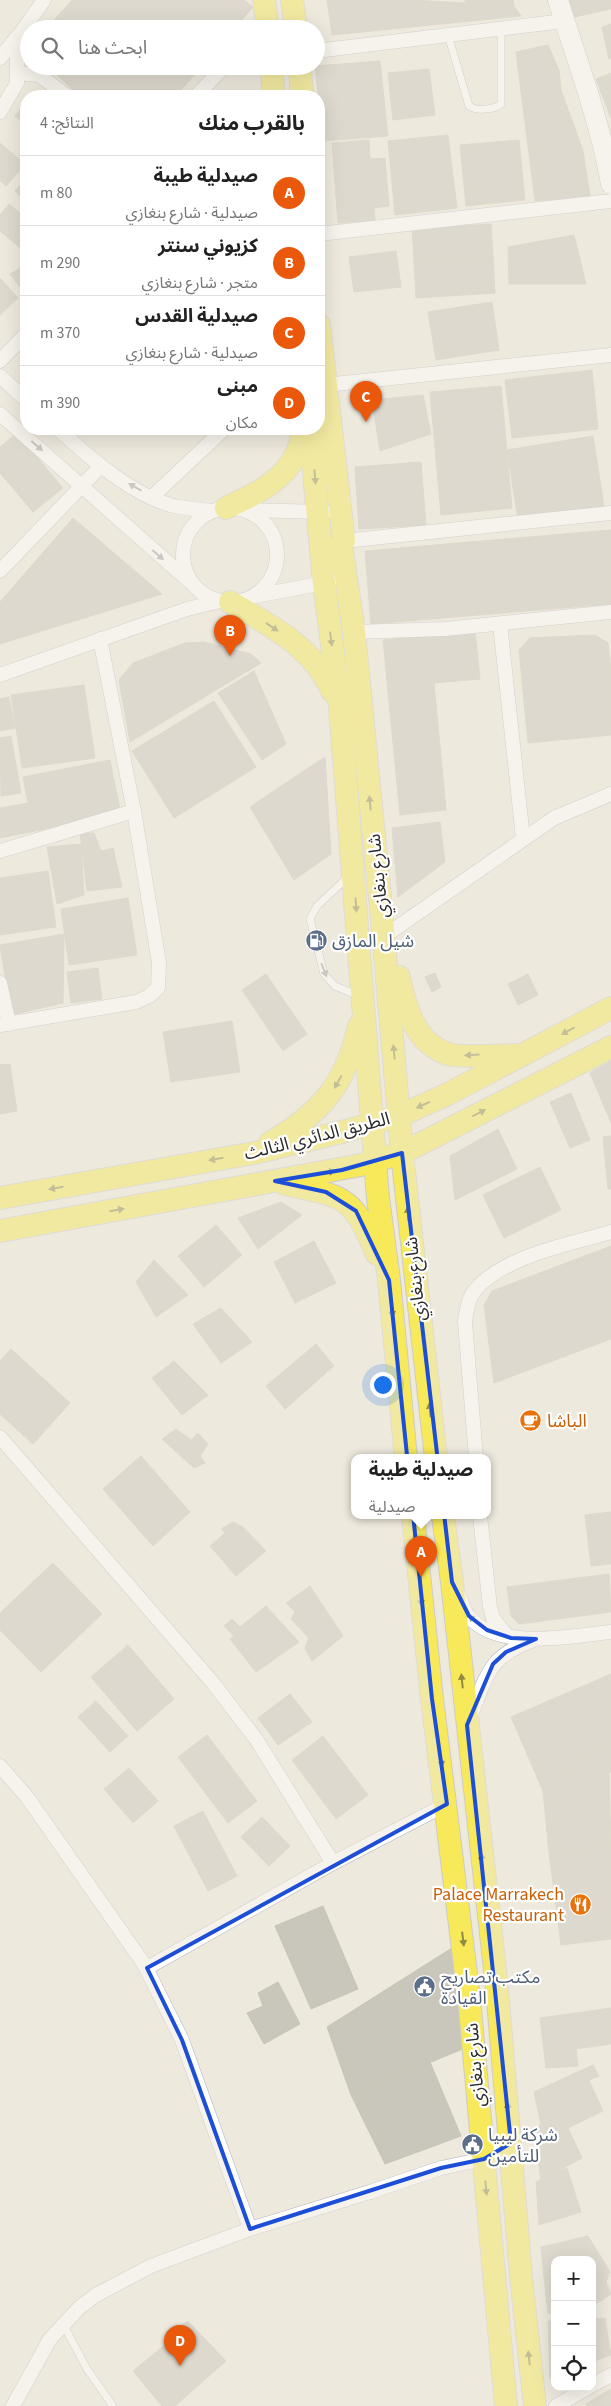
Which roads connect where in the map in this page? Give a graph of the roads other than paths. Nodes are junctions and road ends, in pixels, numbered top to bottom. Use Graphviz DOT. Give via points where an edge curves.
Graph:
graph roads {
  1 [pos="44,0"];
  2 [pos="264,0"];
  3 [pos="292,0"];
  4 [pos="558,0"];
  5 [pos="30,20"];
  6 [pos="265,20"];
  7 [pos="295,20"];
  8 [pos="564,22"];
  9 [pos="501,29"];
  10 [pos="20,34"];
  11 [pos="448,35"];
  12 [pos="325,50"];
  13 [pos="0,58"];
  14 [pos="18,72"];
  15 [pos="40,75"];
  16 [pos="216,75"];
  17 [pos="272,75"];
  18 [pos="301,75"];
  19 [pos="59,90"];
  20 [pos="202,90"];
  21 [pos="273,90"];
  22 [pos="302,90"];
  23 [pos="0,112"];
  24 [pos="611,184"];
  25 [pos="611,200"];
  26 [pos="325,233"];
  27 [pos="20,340"];
  28 [pos="611,355"];
  29 [pos="0,361"];
  30 [pos="0,376"];
  31 [pos="325,385"];
  32 [pos="20,394"];
  33 [pos="0,414"];
  34 [pos="20,432"];
  35 [pos="24,435"];
  36 [pos="65,435"];
  37 [pos="218,435"];
  38 [pos="302,435"];
  39 [pos="311,435"];
  40 [pos="100,467"];
  41 [pos="82,486"];
  42 [pos="152,497"];
  43 [pos="227,510"];
  44 [pos="341,511"];
  45 [pos="318,512"];
  46 [pos="611,513"];
  47 [pos="344,541"];
  48 [pos="0,571"];
  49 [pos="344,572"];
  50 [pos="192,583"];
  51 [pos="324,584"];
  52 [pos="234,600"];
  53 [pos="611,612"];
  54 [pos="500,624"];
  55 [pos="354,632"];
  56 [pos="100,639"];
  57 [pos="0,675"];
  58 [pos="340,707"];
  59 [pos="611,794"];
  60 [pos="134,811"];
  61 [pos="523,838"];
  62 [pos="0,851"];
  63 [pos="354,871"];
  64 [pos="382,908"];
  65 [pos="388,933"];
  66 [pos="0,983"];
  67 [pos="364,1000"];
  68 [pos="611,1008"];
  69 [pos="5,1024"];
  70 [pos="611,1048"];
  71 [pos="521,1055"];
  72 [pos="399,1116"];
  73 [pos="372,1124"];
  74 [pos="254,1153"];
  75 [pos="402,1153"];
  76 [pos="375,1161"];
  77 [pos="275,1181"];
  78 [pos="0,1198"];
  79 [pos="0,1231"];
  80 [pos="611,1232"];
  81 [pos="389,1280"];
  82 [pos="0,1437"];
  83 [pos="406,1454"];
  84 [pos="436,1454"];
  85 [pos="476,1454"];
  86 [pos="413,1519"];
  87 [pos="443,1519"];
  88 [pos="480,1519"];
  89 [pos="452,1582"];
  90 [pos="611,1632"];
  91 [pos="508,1636"];
  92 [pos="536,1639"];
  93 [pos="467,1725"];
  94 [pos="0,1766"];
  95 [pos="447,1804"];
  96 [pos="333,1863"];
  97 [pos="147,1968"];
  98 [pos="511,2143"];
  99 [pos="484,2159"];
  100 [pos="250,2229"];
  101 [pos="63,2324"];
  102 [pos="611,2374"];
  103 [pos="596,2383"];
  104 [pos="582,2391"];
  105 [pos="13,2406"];
  106 [pos="114,2406"];
  107 [pos="506,2406"];
  108 [pos="535,2406"];
  109 [pos="556,2406"];
  1 -- 5 [label="street"];
  2 -- 6 [label="main road"];
  3 -- 7 [label="main road"];
  4 -- 8 [label="main road"];
  8 -- 9 [label="street"];
  8 -- 24 [label="main road" via="606,154"];
  9 -- 11 [label="street"];
  9 -- 11 [label="lane" via="501,104 496,107 474,109 468,106"];
  10 -- 13 [label="street"];
  10 -- 14 [label="street" via="17,42"];
  11 -- 12 [label="street"];
  14 -- 23 [label="street" via="13,93"];
  15 -- 19 [label="street"];
  16 -- 20 [label="street"];
  17 -- 21 [label="main road"];
  18 -- 22 [label="main road"];
  25 -- 26 [label="street"];
  27 -- 29 [label="street"];
  28 -- 31 [label="street"];
  30 -- 32 [label="street"];
  31 -- 44 [label="main road, شارع بنغازي"];
  33 -- 34 [label="street, one-way"];
  35 -- 41 [label="street, one-way"];
  36 -- 40 [label="street"];
  37 -- 42 [label="street"];
  38 -- 43 [label="main road" via="289,467 265,490"];
  39 -- 45 [label="main road, شارع بنغازي, one-way"];
  40 -- 41 [label="street"];
  42 -- 40 [label="street, one-way"];
  41 -- 48 [label="street"];
  41 -- 50 [label="street, one-way"];
  42 -- 43 [label="street" via="178,507"];
  43 -- 45 [label="street"];
  43 -- 50 [label="street" via="201,518 191,528 182,556"];
  43 -- 52 [label="street" via="264,523 275,544 275,569 262,590"];
  44 -- 45 [label="street"];
  44 -- 47 [label="main road, شارع بنغازي"];
  45 -- 51 [label="main road, شارع بنغازي"];
  46 -- 47 [label="street"];
  47 -- 49 [label="main road, شارع بنغازي"];
  49 -- 51 [label="street"];
  49 -- 55 [label="main road, شارع بنغازي"];
  50 -- 52 [label="street" via="201,592"];
  51 -- 52 [label="street"];
  51 -- 58 [label="main road, شارع بنغازي, one-way"];
  52 -- 56 [label="street" via="187,609"];
  52 -- 58 [label="main road, one-way" via="303,649 320,667"];
  53 -- 54 [label="street"];
  54 -- 55 [label="street"];
  54 -- 61 [label="street"];
  64 -- 55 [label="main road, شارع بنغازي, one-way"];
  56 -- 57 [label="street"];
  56 -- 60 [label="street"];
  58 -- 63 [label="main road, شارع بنغازي"];
  59 -- 61 [label="street" via="554,818"];
  60 -- 62 [label="street"];
  60 -- 69 [label="street" via="160,963 158,988 136,1002"];
  61 -- 65 [label="street"];
  63 -- 67 [label="main road, شارع بنغازي, one-way"];
  63 -- 67 [label="lane, one-way" via="317,906 310,919 324,974 335,986"];
  64 -- 65 [label="main road"];
  72 -- 64 [label="main road, شارع بنغازي, one-way"];
  71 -- 65 [label="main road, one-way" via="449,1054 429,1042 412,1021 403,998"];
  66 -- 69 [label="street"];
  67 -- 73 [label="main road, شارع بنغازي"];
  67 -- 74 [label="main road, one-way" via="355,1044 336,1088 302,1122"];
  68 -- 71 [label="main road, الطريق الدائري الثالث, one-way"];
  75 -- 70 [label="main road, الطريق الدائري الثالث, one-way"];
  71 -- 72 [label="main road, الطريق الدائري الثالث, one-way"];
  72 -- 73 [label="main road, الطريق الدائري الثالث"];
  72 -- 75 [label="main road, شارع بنغازي"];
  73 -- 74 [label="main road, الطريق الدائري الثالث"];
  73 -- 76 [label="main road, شارع بنغازي"];
  74 -- 78 [label="main road, الطريق الدائري الثالث, one-way"];
  75 -- 76 [label="main road, الطريق الدائري الثالث"];
  84 -- 75 [label="main road, شارع بنغازي, one-way"];
  77 -- 76 [label="main road, الطريق الدائري الثالث, one-way"];
  76 -- 81 [label="main road, شارع بنغازي"];
  79 -- 77 [label="main road, الطريق الدائري الثالث, one-way"];
  77 -- 81 [label="main road" via="326,1192 356,1211"];
  80 -- 85 [label="street" via="519,1261 491,1276 475,1290 467,1305 465,1322"];
  81 -- 83 [label="main road, شارع بنغازي, one-way"];
  82 -- 96 [label="street" via="213,1683 256,1739"];
  86 -- 95 [label="main road, شارع بنغازي, one-way" via="432,1699"];
  87 -- 89 [label="main road, شارع بنغازي"];
  88 -- 91 [label="street" via="490,1607 493,1618"];
  91 -- 89 [label="street, one-way" via="487,1630 468,1616"];
  93 -- 89 [label="main road, شارع بنغازي, one-way"];
  90 -- 92 [label="street"];
  91 -- 92 [label="street"];
  92 -- 93 [label="street" via="506,1652 493,1664 484,1678"];
  98 -- 93 [label="main road, شارع بنغازي, one-way"];
  94 -- 97 [label="street" via="27,1798"];
  95 -- 96 [label="street"];
  95 -- 99 [label="main road, شارع بنغازي, one-way" via="470,1998"];
  96 -- 97 [label="street"];
  97 -- 100 [label="street" via="182,2040"];
  98 -- 99 [label="street"];
  108 -- 98 [label="main road, شارع بنغازي, one-way"];
  99 -- 100 [label="street" via="441,2168"];
  99 -- 107 [label="main road, شارع بنغازي, one-way"];
  100 -- 101 [label="street" via="151,2266 96,2295"];
  101 -- 105 [label="street" via="50,2340"];
  101 -- 106 [label="lane" via="87,2369"];
  102 -- 103 [label="street"];
  104 -- 109 [label="street"];
}
